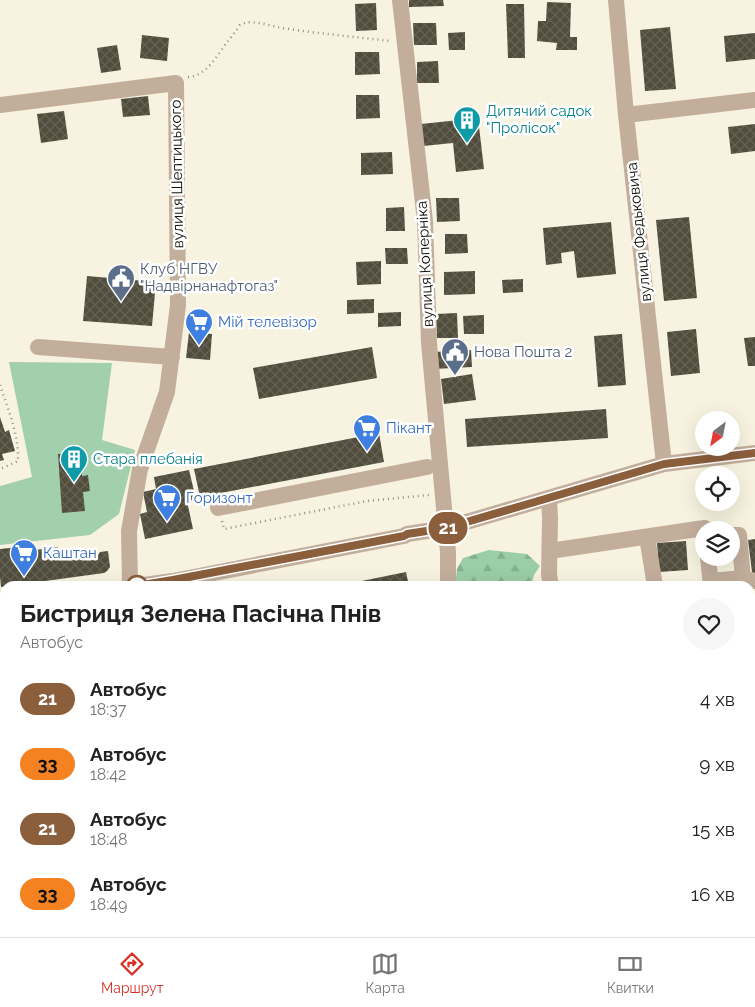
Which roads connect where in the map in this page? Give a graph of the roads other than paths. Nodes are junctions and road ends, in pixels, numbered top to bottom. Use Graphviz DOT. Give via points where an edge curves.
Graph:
graph roads {
  1 [pos="400,0"];
  2 [pos="616,0"];
  3 [pos="755,100"];
  4 [pos="0,105"];
  5 [pos="626,115"];
  6 [pos="38,347"];
  7 [pos="172,357"];
  8 [pos="755,453"];
  9 [pos="664,464"];
  10 [pos="427,467"];
  11 [pos="549,498"];
  12 [pos="218,508"];
  13 [pos="446,528"];
  14 [pos="695,529"];
  15 [pos="647,537"];
  16 [pos="740,540"];
  17 [pos="550,551"];
  18 [pos="709,566"];
  19 [pos="749,580"];
  20 [pos="130,581"];
  21 [pos="183,581"];
  22 [pos="448,581"];
  23 [pos="550,581"];
  24 [pos="655,581"];
  25 [pos="711,581"];
  26 [pos="736,581"];
  1 -- 13 [label="street, вулиця Коперніка" via="425,221 429,343"];
  2 -- 5 [label="street, вулиця Федьковича"];
  3 -- 5 [label="street"];
  4 -- 7 [label="street, вулиця Шептицького" via="176,83 178,305"];
  5 -- 9 [label="street, вулиця Федьковича"];
  6 -- 7 [label="street"];
  7 -- 20 [label="street, вулиця Шептицького" via="167,392 140,469 129,532"];
  8 -- 9 [label="street"];
  9 -- 11 [label="street"];
  10 -- 12 [label="street"];
  11 -- 13 [label="street"];
  11 -- 17 [label="street"];
  13 -- 21 [label="street"];
  13 -- 22 [label="street, вулиця Коперніка"];
  14 -- 15 [label="street"];
  15 -- 17 [label="street"];
  15 -- 24 [label="street"];
  16 -- 19 [label="street"];
  17 -- 23 [label="street"];
  18 -- 25 [label="street"];
  19 -- 26 [label="street"];
}
